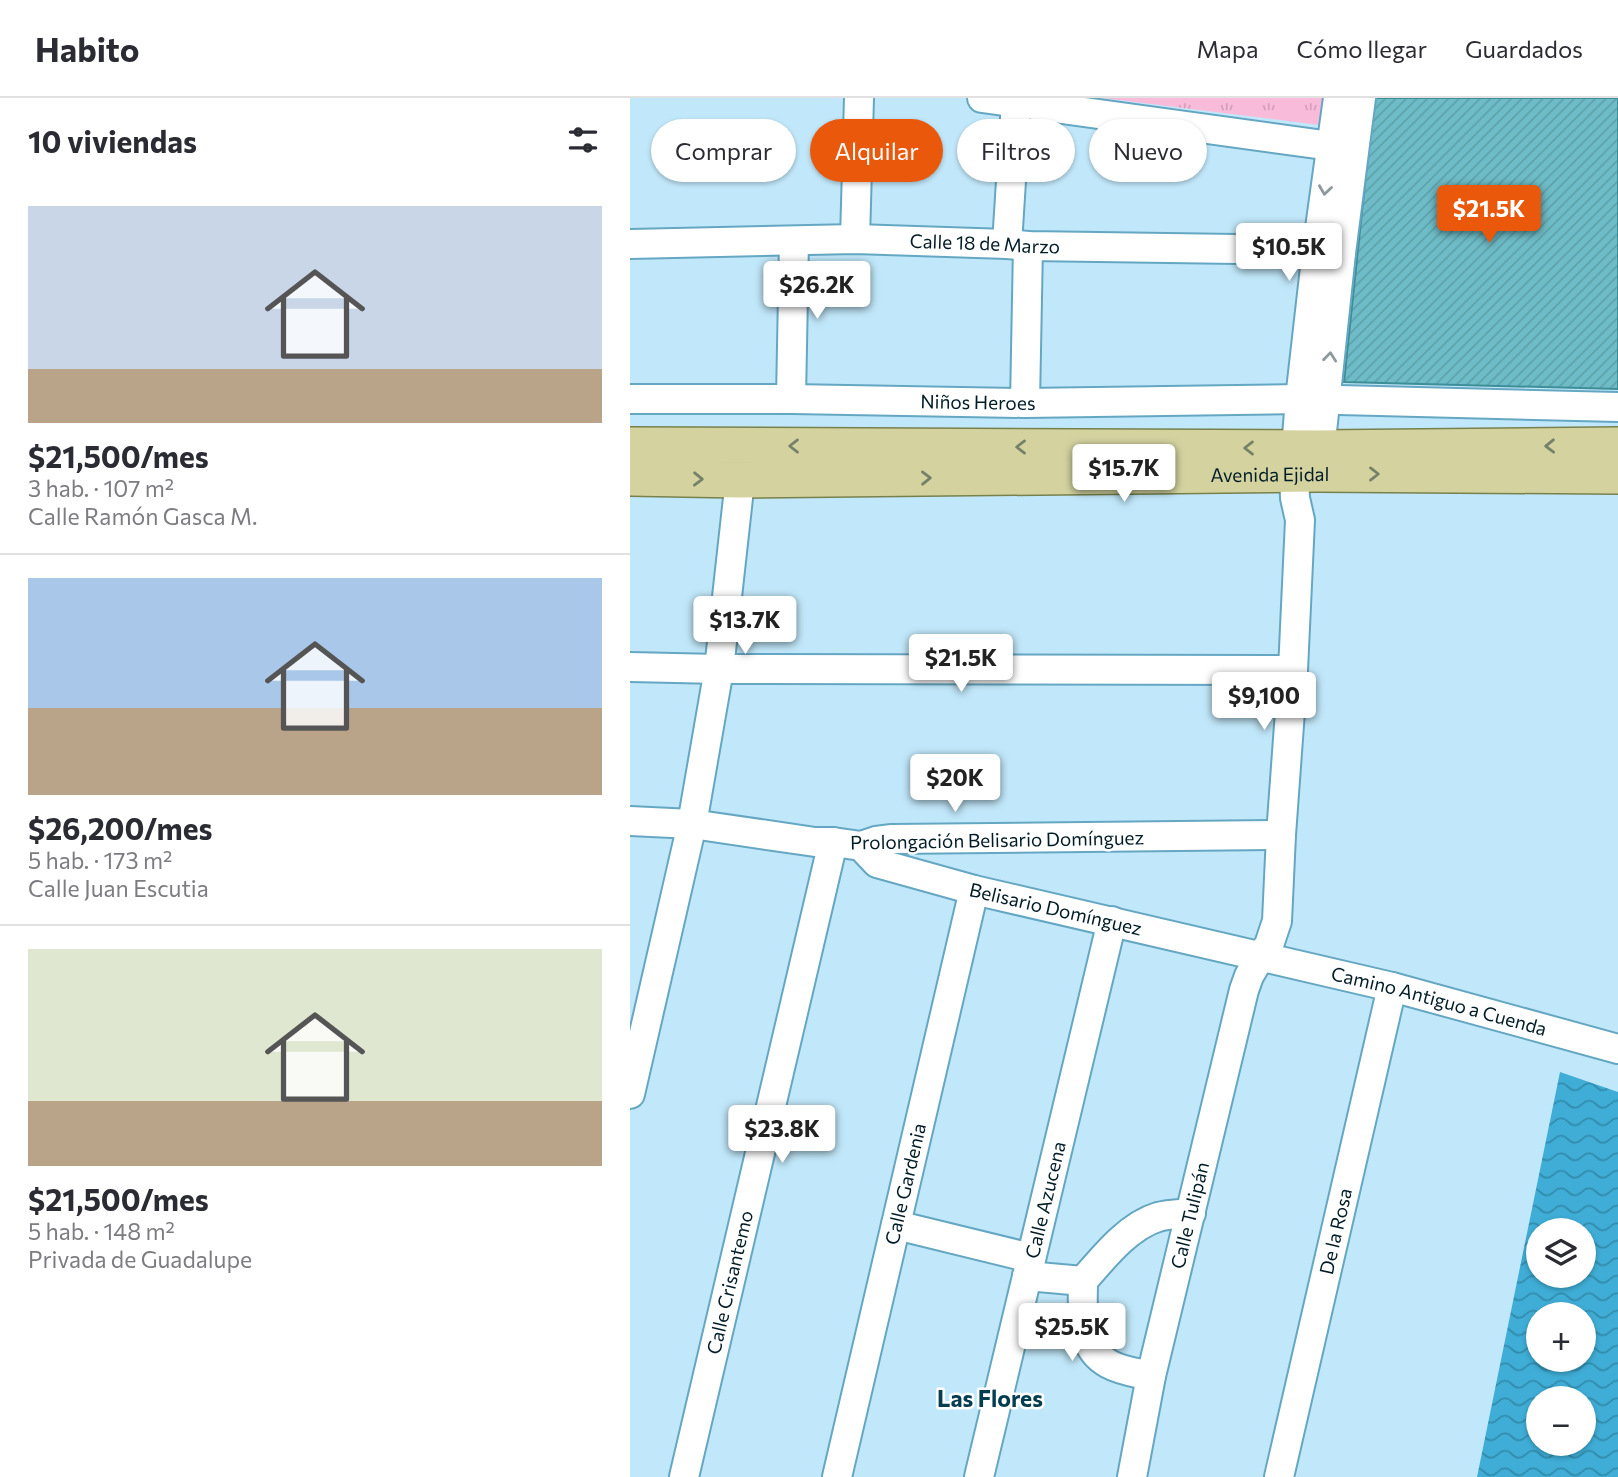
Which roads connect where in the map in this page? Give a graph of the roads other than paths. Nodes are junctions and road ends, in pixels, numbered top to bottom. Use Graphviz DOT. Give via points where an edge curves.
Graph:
graph roads {
  1 [pos="859,98"];
  2 [pos="982,98"];
  3 [pos="1338,98"];
  4 [pos="1361,98"];
  5 [pos="1016,102"];
  6 [pos="1342,150"];
  7 [pos="855,239"];
  8 [pos="794,241"];
  9 [pos="630,244"];
  10 [pos="1018,245"];
  11 [pos="1329,252"];
  12 [pos="630,399"];
  13 [pos="791,399"];
  14 [pos="1313,399"];
  15 [pos="1025,403"];
  16 [pos="1618,407"];
  17 [pos="630,445"];
  18 [pos="1618,445"];
  19 [pos="1307,461"];
  20 [pos="1618,476"];
  21 [pos="630,478"];
  22 [pos="740,480"];
  23 [pos="630,667"];
  24 [pos="719,669"];
  25 [pos="1293,670"];
  26 [pos="630,821"];
  27 [pos="692,824"];
  28 [pos="1281,835"];
  29 [pos="847,844"];
  30 [pos="974,890"];
  31 [pos="1112,921"];
  32 [pos="1259,957"];
  33 [pos="1392,987"];
  34 [pos="1618,1049"];
  35 [pos="630,1094"];
  36 [pos="1191,1213"];
  37 [pos="896,1224"];
  38 [pos="1029,1267"];
  39 [pos="1083,1281"];
  40 [pos="1151,1376"];
  41 [pos="684,1477"];
  42 [pos="837,1477"];
  43 [pos="979,1477"];
  44 [pos="1132,1477"];
  45 [pos="1279,1477"];
  1 -- 7 [label="street"];
  2 -- 5 [label="street"];
  3 -- 6 [label="street"];
  4 -- 6 [label="street"];
  5 -- 6 [label="street"];
  5 -- 10 [label="street"];
  6 -- 11 [label="street, Calle Tulipán"];
  7 -- 8 [label="street, Calle 18 de Marzo"];
  7 -- 10 [label="street, Calle 18 de Marzo"];
  8 -- 9 [label="street, Calle 18 de Marzo"];
  8 -- 13 [label="street"];
  10 -- 11 [label="street, Calle 18 de Marzo"];
  10 -- 15 [label="street"];
  11 -- 14 [label="street, Calle Tulipán"];
  12 -- 13 [label="street, Niños Heroes"];
  13 -- 15 [label="street, Niños Heroes"];
  14 -- 15 [label="street, Niños Heroes"];
  14 -- 16 [label="street, Niños Heroes"];
  14 -- 19 [label="street, Calle Tulipán"];
  19 -- 17 [label="main road, Avenida Ejidal, one-way"];
  18 -- 19 [label="main road, Avenida Ejidal, one-way"];
  19 -- 20 [label="main road, Avenida Ejidal, one-way"];
  22 -- 19 [label="main road, Avenida Ejidal, one-way"];
  19 -- 25 [label="street, Calle Tulipán" via="1295,498 1300,520"];
  21 -- 22 [label="main road, Avenida Ejidal, one-way"];
  22 -- 24 [label="street"];
  23 -- 24 [label="street"];
  24 -- 25 [label="street"];
  24 -- 27 [label="street"];
  25 -- 28 [label="street, Calle Tulipán"];
  26 -- 27 [label="street, Prolongación Belisario Domínguez"];
  27 -- 29 [label="street, Prolongación Belisario Domínguez"];
  27 -- 35 [label="street"];
  28 -- 29 [label="street, Prolongación Belisario Domínguez" via="892,839"];
  28 -- 32 [label="street, Calle Tulipán" via="1277,921 1269,945"];
  29 -- 30 [label="street, Belisario Domínguez" via="877,863"];
  29 -- 41 [label="street, Calle Crisantemo"];
  30 -- 31 [label="street, Belisario Domínguez"];
  30 -- 37 [label="street, Calle Gardenia"];
  31 -- 32 [label="street, Belisario Domínguez"];
  31 -- 38 [label="street, Calle Azucena"];
  32 -- 33 [label="street, Camino Antiguo a Cuenda"];
  32 -- 36 [label="street, Calle Tulipán" via="1244,990"];
  33 -- 34 [label="street, Camino Antiguo a Cuenda"];
  33 -- 45 [label="street, De la Rosa"];
  36 -- 39 [label="street" via="1156,1217 1143,1224 1121,1240"];
  36 -- 40 [label="street, Calle Tulipán"];
  37 -- 38 [label="street"];
  37 -- 42 [label="street, Calle Gardenia"];
  38 -- 39 [label="street"];
  38 -- 43 [label="street, Calle Azucena"];
  39 -- 40 [label="street" via="1083,1321 1087,1341 1097,1356 1110,1365"];
  40 -- 44 [label="street, Calle Tulipán"];
}
